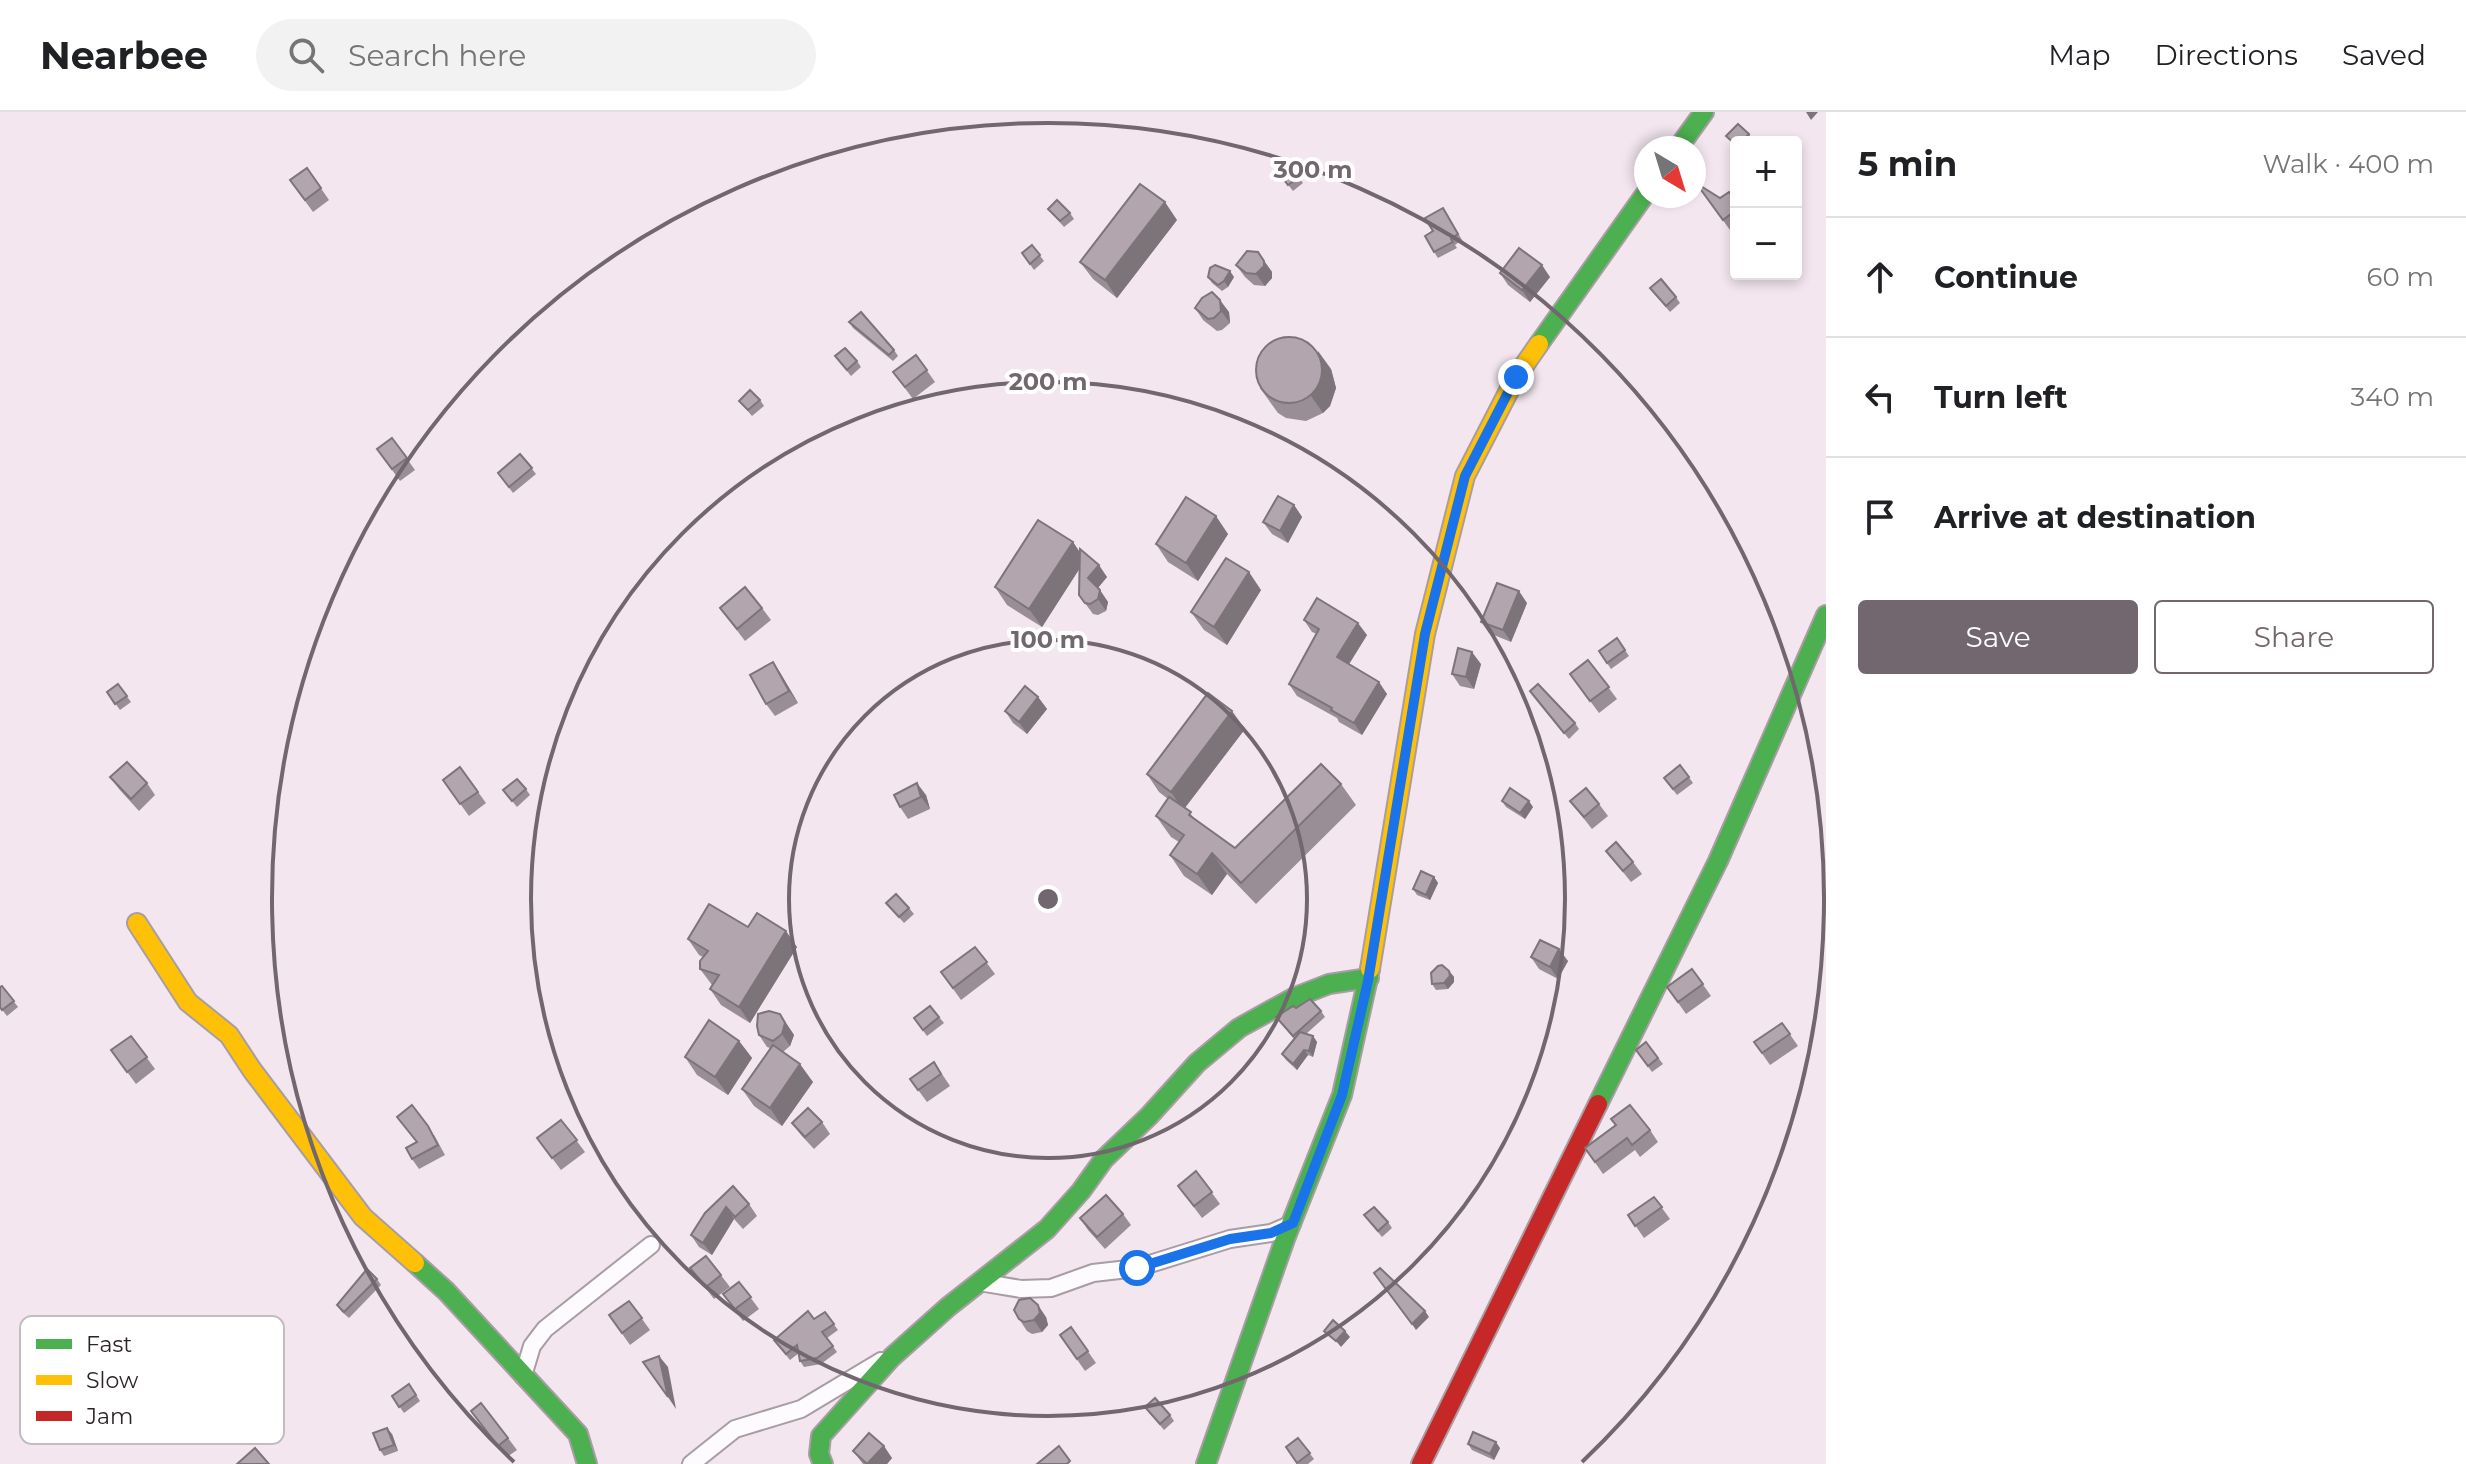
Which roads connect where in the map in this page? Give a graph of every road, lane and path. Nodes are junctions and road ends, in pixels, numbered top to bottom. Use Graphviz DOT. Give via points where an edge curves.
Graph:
graph roads {
  1 [pos="1704,112"];
  2 [pos="1687,136"];
  3 [pos="1635,208"];
  4 [pos="1826,615"];
  5 [pos="137,923"];
  6 [pos="1369,978"];
  7 [pos="1293,1223"];
  8 [pos="651,1245"];
  9 [pos="979,1282"];
  10 [pos="892,1357"];
  11 [pos="523,1376"];
  12 [pos="587,1464"];
  13 [pos="691,1464"];
  14 [pos="823,1464"];
  15 [pos="1206,1464"];
  16 [pos="1421,1464"];
  1 -- 2 [label="street"];
  3 -- 6 [label="street" via="1516,377 1465,476 1425,634"];
  4 -- 16 [label="street" via="1718,861"];
  5 -- 11 [label="street" via="188,1002 229,1035 363,1217 446,1291"];
  6 -- 7 [label="street" via="1342,1095"];
  6 -- 9 [label="street" via="1329,984 1239,1028 1197,1063 1104,1159 1047,1229"];
  7 -- 9 [label="street" via="1051,1288"];
  7 -- 15 [label="street"];
  8 -- 11 [label="street" via="545,1329 532,1346"];
  9 -- 10 [label="street"];
  10 -- 13 [label="street" via="801,1409 735,1429"];
  10 -- 14 [label="street" via="821,1436"];
  11 -- 12 [label="street" via="578,1434"];
}
